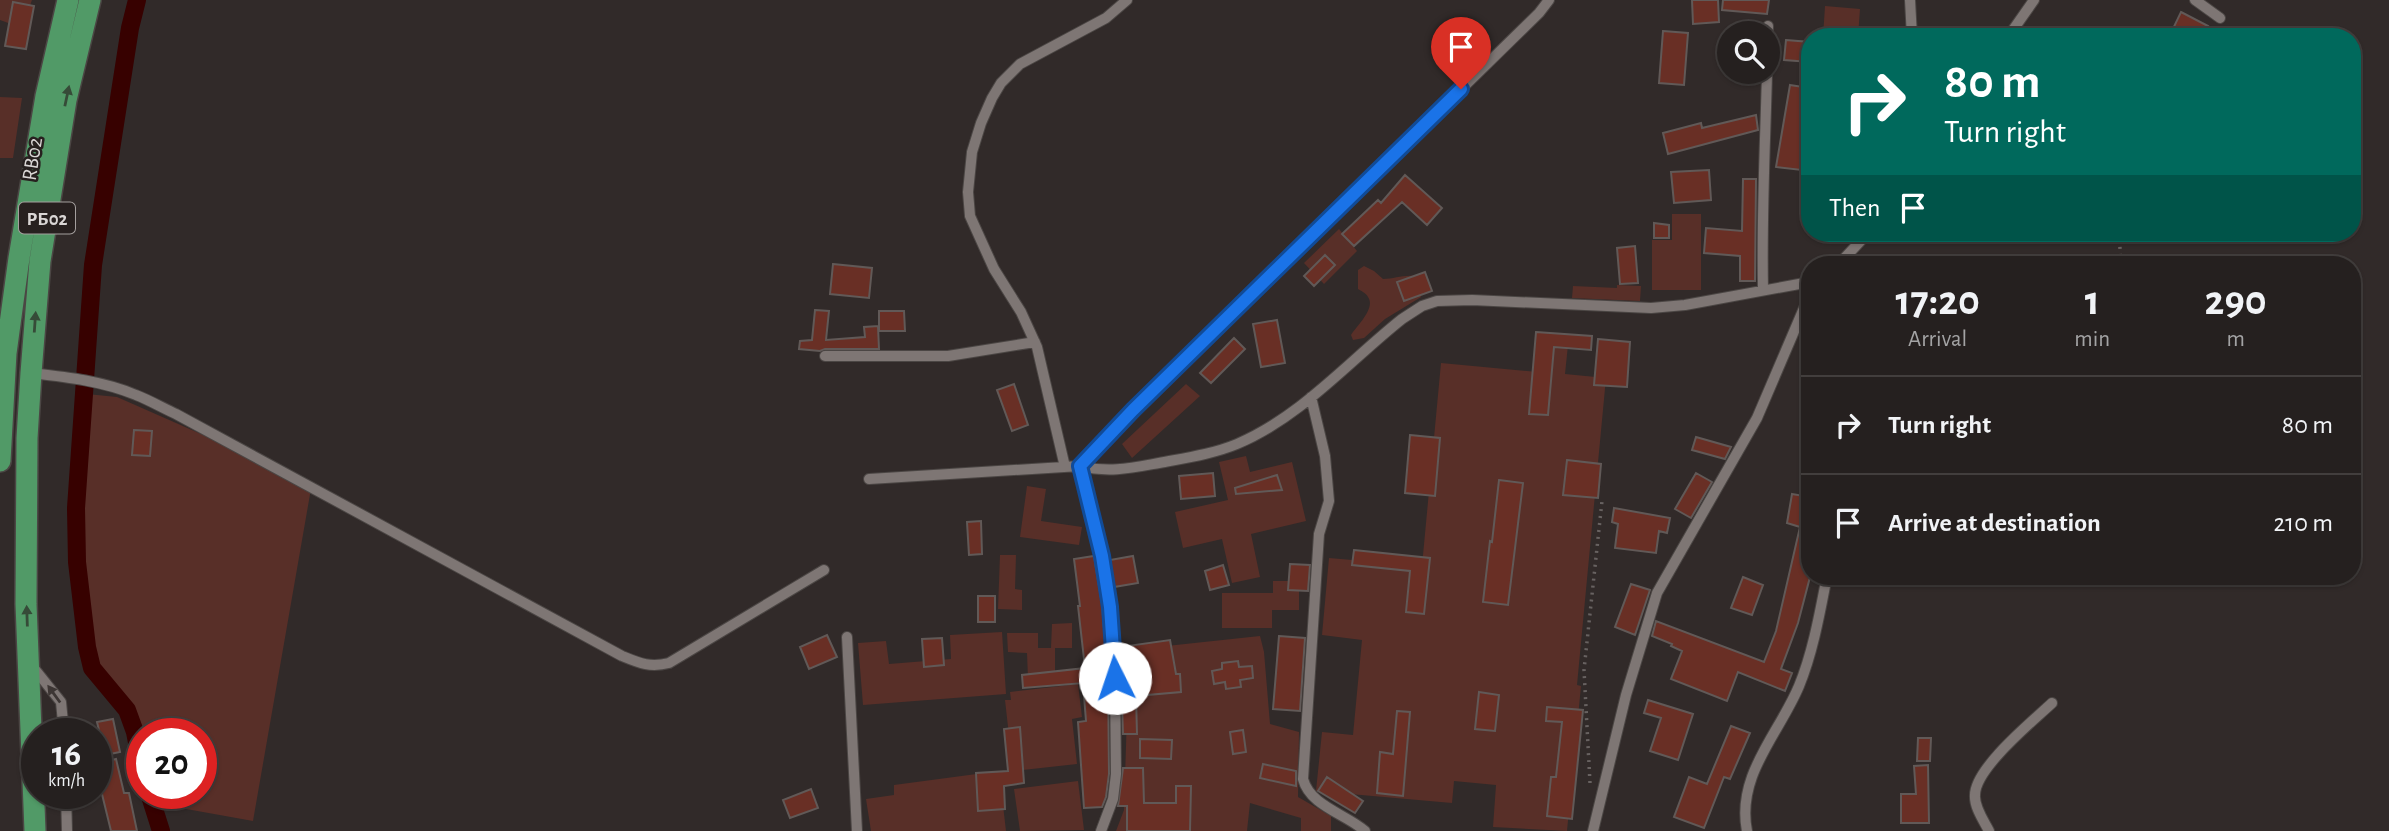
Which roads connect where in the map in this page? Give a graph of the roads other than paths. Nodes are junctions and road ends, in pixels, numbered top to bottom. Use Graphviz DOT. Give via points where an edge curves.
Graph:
graph roads {
  1 [pos="68,0"];
  2 [pos="90,0"];
  3 [pos="1127,0"];
  4 [pos="1549,0"];
  5 [pos="1910,0"];
  6 [pos="2034,0"];
  7 [pos="2195,0"];
  8 [pos="2221,18"];
  9 [pos="1912,28"];
  10 [pos="2014,28"];
  11 [pos="1767,84"];
  12 [pos="1860,242"];
  13 [pos="1846,256"];
  14 [pos="1801,284"];
  15 [pos="1763,290"];
  16 [pos="1801,315"];
  17 [pos="1035,342"];
  18 [pos="3,352"];
  19 [pos="825,356"];
  20 [pos="31,373"];
  21 [pos="1311,397"];
  22 [pos="2,438"];
  23 [pos="0,461"];
  24 [pos="1080,466"];
  25 [pos="1065,467"];
  26 [pos="869,479"];
  27 [pos="824,570"];
  28 [pos="1825,585"];
  29 [pos="847,637"];
  30 [pos="29,662"];
  31 [pos="2053,703"];
  32 [pos="63,718"];
  33 [pos="66,809"];
  34 [pos="35,831"];
  35 [pos="67,831"];
  36 [pos="857,831"];
  37 [pos="1101,831"];
  38 [pos="1365,831"];
  39 [pos="1593,831"];
  40 [pos="1747,831"];
  41 [pos="1989,831"];
  1 -- 18 [label="highway, RB02 / РБ02" via="46,96"];
  20 -- 2 [label="highway, RB02 / РБ02, one-way" via="42,248 66,100"];
  3 -- 17 [label="lane" via="1106,18 1009,74 992,98 972,152 970,216"];
  4 -- 24 [label="lane"];
  5 -- 9 [label="lane"];
  6 -- 10 [label="lane"];
  7 -- 8 [label="lane"];
  11 -- 15 [label="lane"];
  12 -- 13 [label="lane"];
  14 -- 15 [label="lane"];
  15 -- 21 [label="lane" via="1651,308 1437,301 1402,319"];
  16 -- 39 [label="lane" via="1757,418 1657,593"];
  17 -- 19 [label="lane" via="948,356"];
  17 -- 25 [label="lane"];
  18 -- 22 [label="highway, RB02 / РБ02"];
  20 -- 27 [label="lane" via="134,394 622,656 654,667 669,663"];
  30 -- 20 [label="highway, RB02 / РБ02, one-way" via="27,439"];
  21 -- 24 [label="lane" via="1254,436 1226,448 1112,471"];
  21 -- 38 [label="lane" via="1325,456 1329,501 1319,534 1303,779 1312,795"];
  22 -- 23 [label="highway, РБ02"];
  24 -- 25 [label="lane"];
  24 -- 37 [label="lane" via="1102,556 1115,678 1116,774"];
  25 -- 26 [label="lane"];
  28 -- 40 [label="lane" via="1799,686 1746,789"];
  29 -- 36 [label="lane"];
  32 -- 30 [label="lane, one-way" via="61,702"];
  30 -- 34 [label="highway, RB02 / РБ02"];
  31 -- 41 [label="lane" via="2002,750 1977,784 1974,797"];
  33 -- 35 [label="lane"];
}
